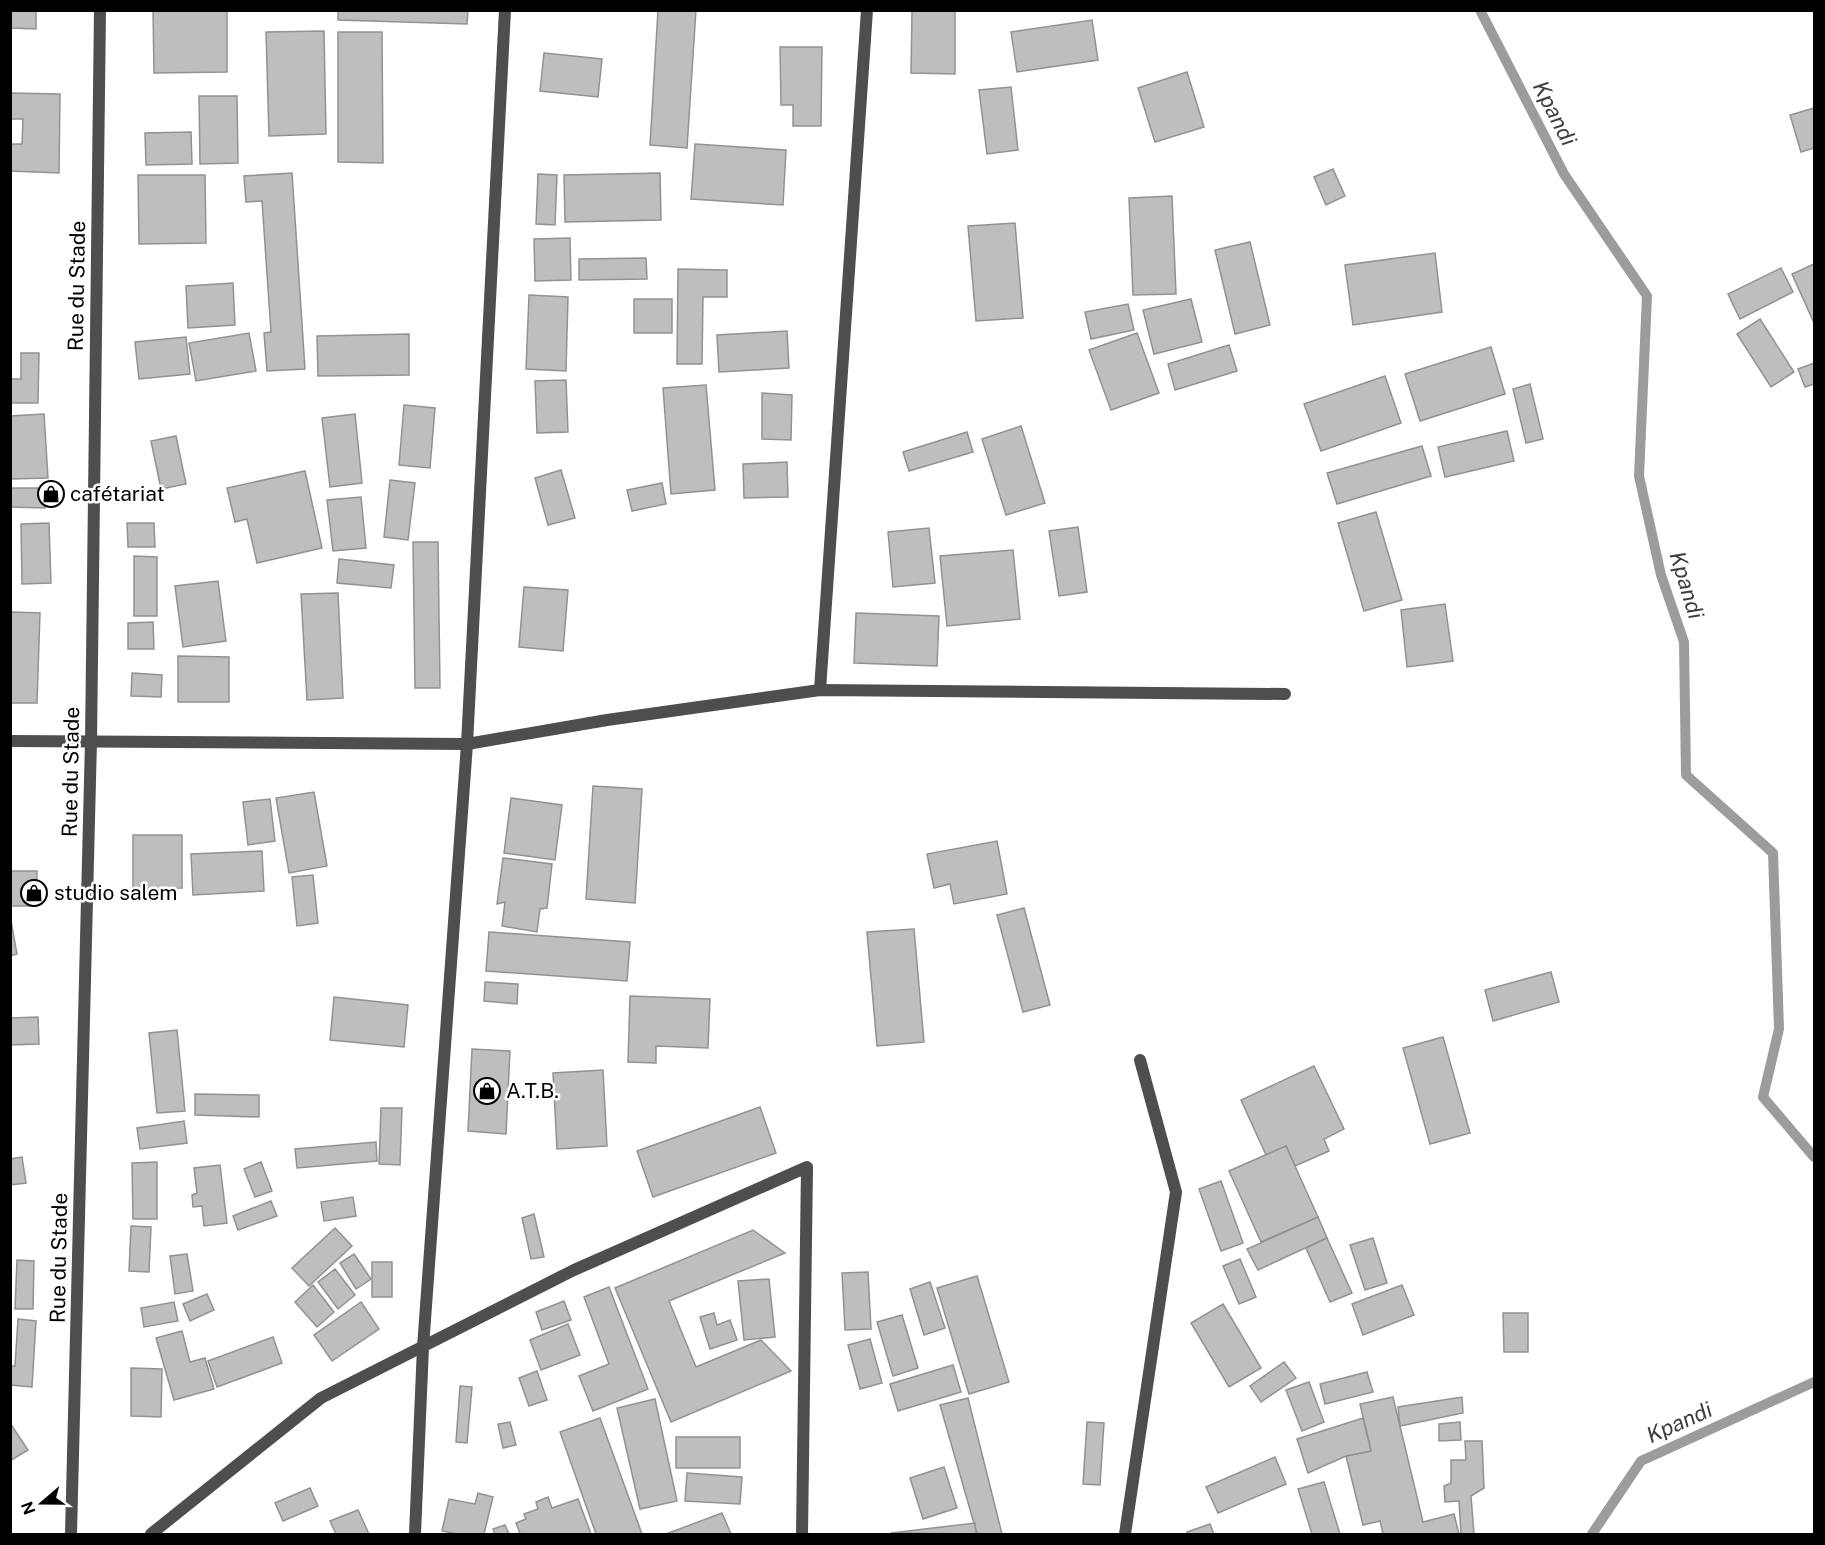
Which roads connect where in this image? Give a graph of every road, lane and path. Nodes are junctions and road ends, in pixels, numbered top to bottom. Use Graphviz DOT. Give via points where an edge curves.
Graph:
graph roads {
  1 [pos="100,10"];
  2 [pos="505,10"];
  3 [pos="867,10"];
  4 [pos="820,690"];
  5 [pos="1286,694"];
  6 [pos="10,741"];
  7 [pos="91,741"];
  8 [pos="467,744"];
  9 [pos="1140,1060"];
  10 [pos="423,1347"];
  11 [pos="71,1534"];
  12 [pos="151,1534"];
  13 [pos="415,1534"];
  14 [pos="802,1534"];
  15 [pos="1125,1534"];
  1 -- 7 [label="street, Rue du Stade"];
  2 -- 8 [label="street"];
  3 -- 4 [label="street"];
  4 -- 5 [label="street"];
  4 -- 8 [label="street"];
  6 -- 7 [label="street"];
  7 -- 8 [label="street"];
  7 -- 11 [label="street, Rue du Stade"];
  8 -- 10 [label="street"];
  9 -- 15 [label="street" via="1176,1192"];
  10 -- 12 [label="street" via="321,1398"];
  10 -- 13 [label="street"];
  10 -- 14 [label="street" via="574,1270 807,1167"];
}
